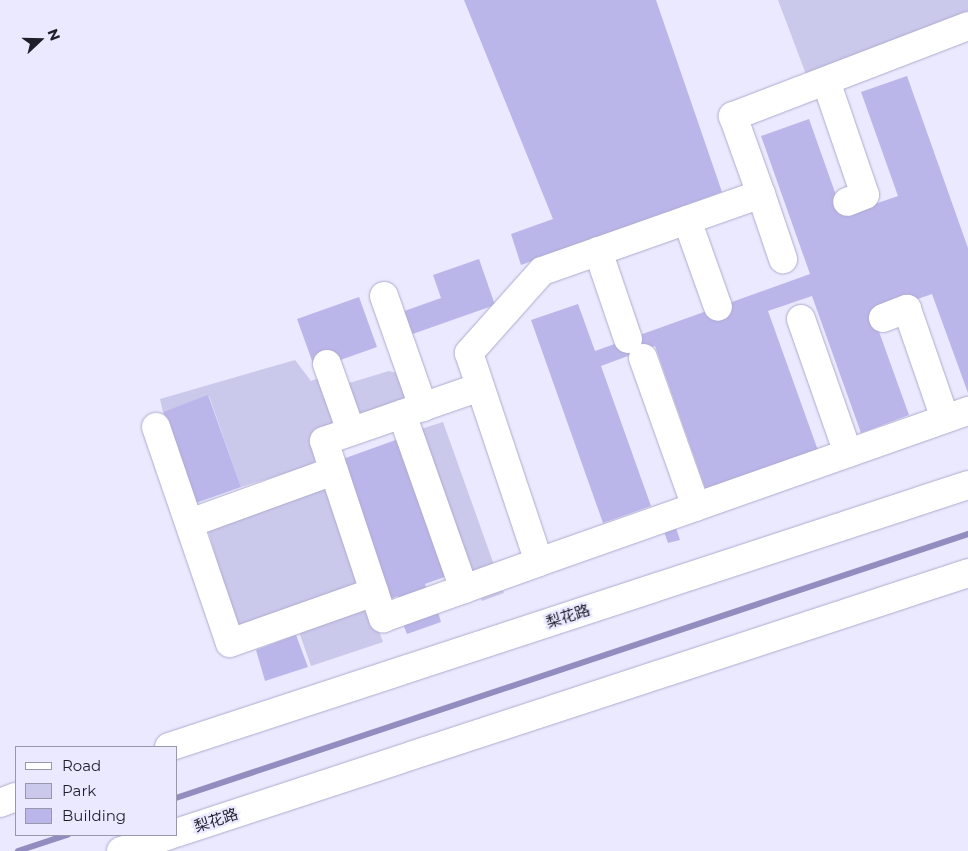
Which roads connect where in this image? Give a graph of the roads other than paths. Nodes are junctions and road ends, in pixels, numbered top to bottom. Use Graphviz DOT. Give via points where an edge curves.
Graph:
graph roads {
  1 [pos="968,26"];
  2 [pos="826,81"];
  3 [pos="761,194"];
  4 [pos="846,202"];
  5 [pos="687,220"];
  6 [pos="598,252"];
  7 [pos="783,259"];
  8 [pos="384,296"];
  9 [pos="718,307"];
  10 [pos="883,318"];
  11 [pos="801,319"];
  12 [pos="327,364"];
  13 [pos="480,387"];
  14 [pos="412,410"];
  15 [pos="957,415"];
  16 [pos="156,427"];
  17 [pos="351,431"];
  18 [pos="848,453"];
  19 [pos="334,471"];
  20 [pos="968,485"];
  21 [pos="696,507"];
  22 [pos="190,522"];
  23 [pos="539,562"];
  24 [pos="968,572"];
  25 [pos="464,589"];
  26 [pos="374,592"];
  27 [pos="172,746"];
  28 [pos="15,797"];
  29 [pos="0,803"];
  30 [pos="178,832"];
  31 [pos="167,836"];
  32 [pos="121,851"];
  1 -- 2 [label="street"];
  2 -- 3 [label="street" via="733,116"];
  2 -- 4 [label="street" via="865,195"];
  3 -- 5 [label="street"];
  3 -- 7 [label="street"];
  5 -- 6 [label="street"];
  5 -- 9 [label="street"];
  6 -- 13 [label="street" via="542,271 469,353"];
  6 -- 21 [label="street"];
  8 -- 14 [label="street"];
  10 -- 15 [label="street" via="907,309"];
  11 -- 18 [label="street"];
  12 -- 17 [label="street"];
  13 -- 14 [label="street"];
  13 -- 23 [label="street"];
  14 -- 17 [label="street"];
  14 -- 25 [label="street"];
  15 -- 18 [label="street"];
  16 -- 22 [label="street"];
  17 -- 19 [label="street" via="324,441"];
  18 -- 21 [label="street"];
  19 -- 22 [label="street"];
  19 -- 26 [label="street"];
  20 -- 27 [label="street, 梨花路"];
  21 -- 23 [label="street"];
  22 -- 26 [label="street" via="230,643"];
  23 -- 25 [label="street"];
  24 -- 30 [label="street, 梨花路"];
  25 -- 26 [label="street" via="383,618"];
  28 -- 29 [label="street"];
  31 -- 32 [label="street"];
}
